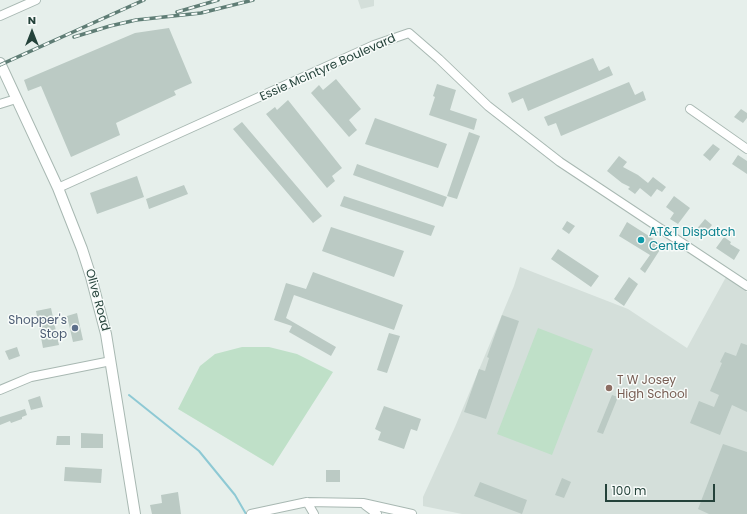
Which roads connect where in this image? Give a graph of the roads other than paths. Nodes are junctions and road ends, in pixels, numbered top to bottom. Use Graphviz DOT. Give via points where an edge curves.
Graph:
graph roads {
  1 [pos="36,0"];
  2 [pos="0,16"];
  3 [pos="0,63"];
  4 [pos="16,99"];
  5 [pos="0,104"];
  6 [pos="690,109"];
  7 [pos="747,149"];
  8 [pos="58,188"];
  9 [pos="747,286"];
  10 [pos="111,361"];
  11 [pos="0,390"];
  12 [pos="307,502"];
  13 [pos="363,503"];
  14 [pos="135,514"];
  15 [pos="251,514"];
  16 [pos="314,514"];
  17 [pos="377,514"];
  18 [pos="412,514"];
  1 -- 2 [label="street"];
  3 -- 4 [label="street, Olive Road"];
  4 -- 5 [label="street"];
  4 -- 8 [label="street, Olive Road"];
  6 -- 7 [label="street"];
  8 -- 9 [label="street, Essie McIntyre Boulevard" via="374,46 409,33 488,106 560,162"];
  8 -- 10 [label="street, Olive Road" via="90,272"];
  10 -- 11 [label="street" via="31,377"];
  10 -- 14 [label="street, Olive Road"];
  12 -- 13 [label="street"];
  12 -- 15 [label="street"];
  12 -- 16 [label="street"];
  13 -- 17 [label="street"];
  13 -- 18 [label="street"];
}
